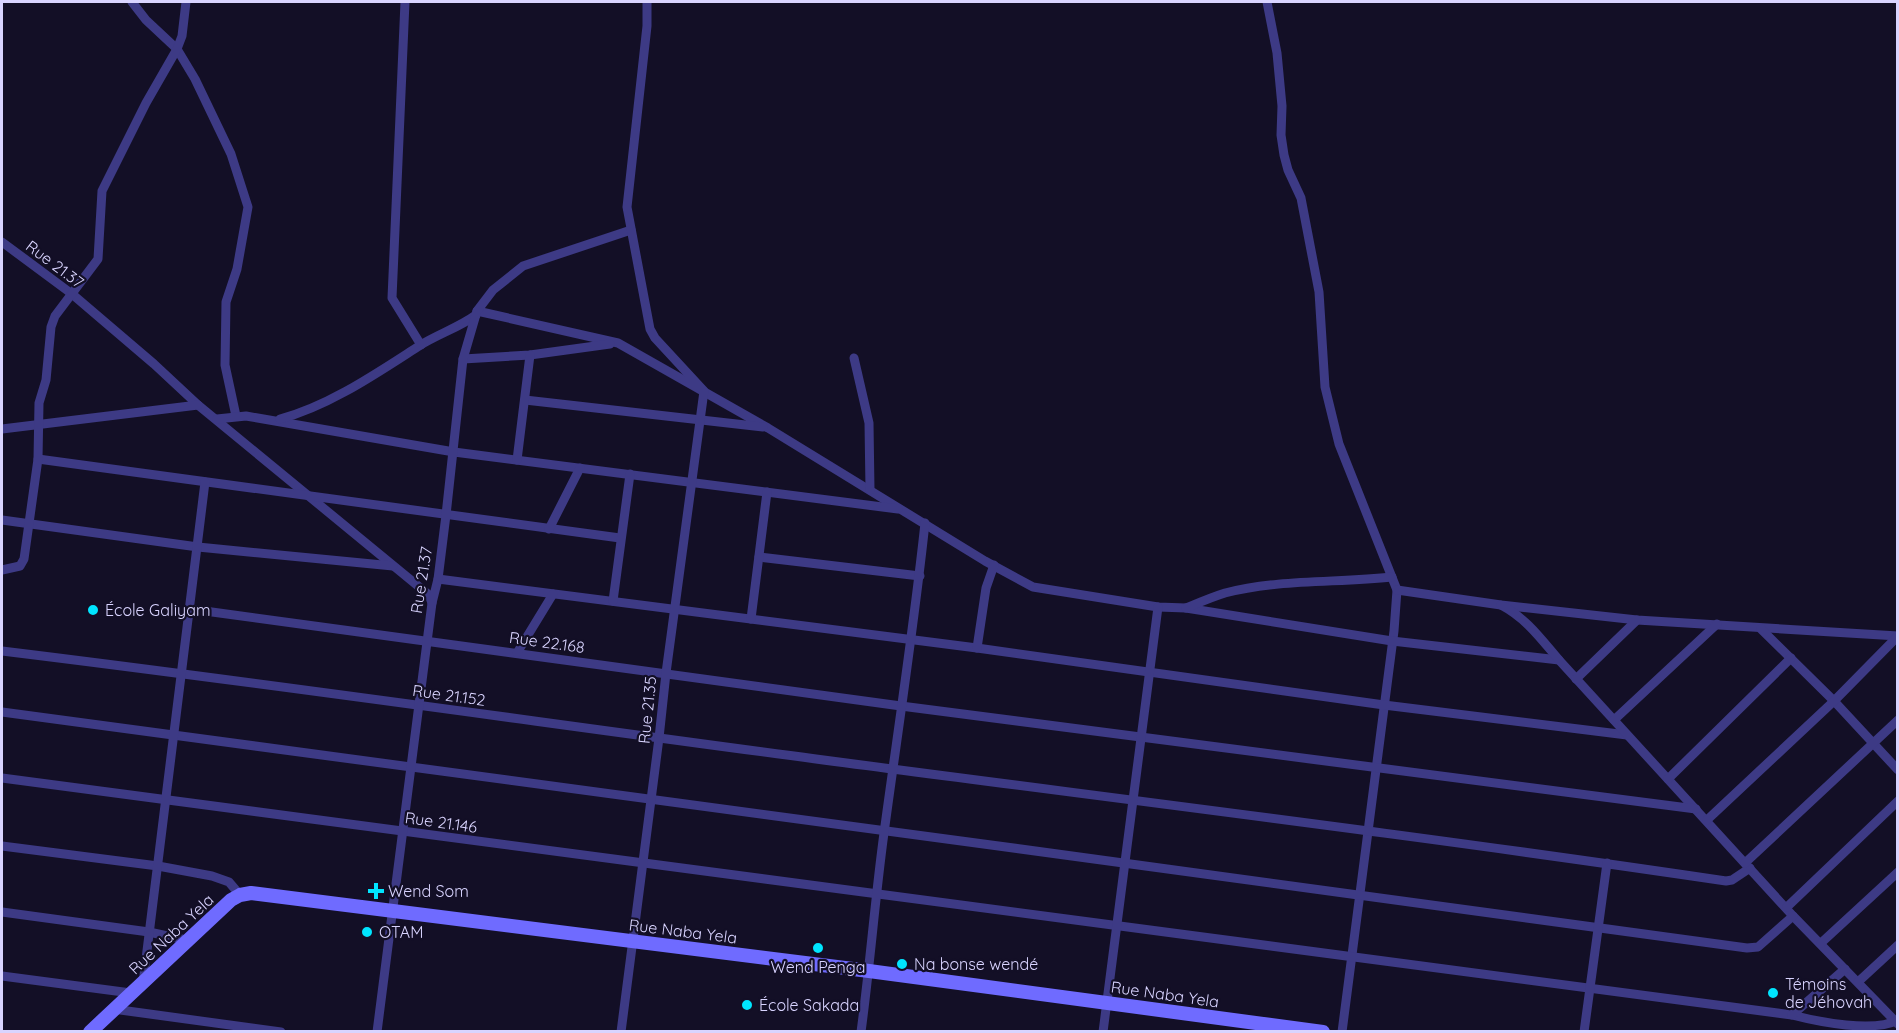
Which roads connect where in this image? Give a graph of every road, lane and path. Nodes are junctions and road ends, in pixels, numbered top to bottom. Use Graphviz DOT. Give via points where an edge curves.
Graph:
graph roads {
  1 [pos="132,2"];
  2 [pos="186,2"];
  3 [pos="405,2"];
  4 [pos="647,2"];
  5 [pos="1267,2"];
  6 [pos="177,49"];
  7 [pos="631,230"];
  8 [pos="2,242"];
  9 [pos="72,294"];
  10 [pos="476,313"];
  11 [pos="618,343"];
  12 [pos="421,345"];
  13 [pos="530,355"];
  14 [pos="854,358"];
  15 [pos="463,359"];
  16 [pos="704,391"];
  17 [pos="525,400"];
  18 [pos="198,405"];
  19 [pos="236,416"];
  20 [pos="217,419"];
  21 [pos="275,420"];
  22 [pos="701,420"];
  23 [pos="38,424"];
  24 [pos="768,428"];
  25 [pos="2,429"];
  26 [pos="453,452"];
  27 [pos="38,459"];
  28 [pos="518,460"];
  29 [pos="580,468"];
  30 [pos="630,474"];
  31 [pos="205,482"];
  32 [pos="692,483"];
  33 [pos="870,490"];
  34 [pos="767,492"];
  35 [pos="307,496"];
  36 [pos="903,510"];
  37 [pos="446,515"];
  38 [pos="2,520"];
  39 [pos="925,522"];
  40 [pos="30,525"];
  41 [pos="549,529"];
  42 [pos="620,538"];
  43 [pos="198,547"];
  44 [pos="759,557"];
  45 [pos="994,565"];
  46 [pos="393,566"];
  47 [pos="2,570"];
  48 [pos="920,576"];
  49 [pos="1392,577"];
  50 [pos="438,579"];
  51 [pos="1397,590"];
  52 [pos="553,594"];
  53 [pos="613,601"];
  54 [pos="432,603"];
  55 [pos="1501,605"];
  56 [pos="1158,607"];
  57 [pos="1186,608"];
  58 [pos="190,609"];
  59 [pos="674,609"];
  60 [pos="751,619"];
  61 [pos="1637,620"];
  62 [pos="1717,624"];
  63 [pos="1761,628"];
  64 [pos="1898,636"];
  65 [pos="427,641"];
  66 [pos="912,641"];
  67 [pos="1392,641"];
  68 [pos="977,648"];
  69 [pos="2,651"];
  70 [pos="517,653"];
  71 [pos="1791,658"];
  72 [pos="1559,660"];
  73 [pos="182,673"];
  74 [pos="666,673"];
  75 [pos="1150,673"];
  76 [pos="1576,679"];
  77 [pos="1834,701"];
  78 [pos="1384,705"];
  79 [pos="419,706"];
  80 [pos="901,706"];
  81 [pos="2,712"];
  82 [pos="1614,720"];
  83 [pos="1898,720"];
  84 [pos="1627,735"];
  85 [pos="174,736"];
  86 [pos="1141,736"];
  87 [pos="659,738"];
  88 [pos="1873,744"];
  89 [pos="1376,768"];
  90 [pos="893,769"];
  91 [pos="411,770"];
  92 [pos="1898,770"];
  93 [pos="2,778"];
  94 [pos="1668,779"];
  95 [pos="165,798"];
  96 [pos="1133,799"];
  97 [pos="651,801"];
  98 [pos="1898,801"];
  99 [pos="1696,809"];
  100 [pos="1707,820"];
  101 [pos="884,831"];
  102 [pos="403,832"];
  103 [pos="1368,832"];
  104 [pos="2,846"];
  105 [pos="1125,863"];
  106 [pos="1607,863"];
  107 [pos="643,864"];
  108 [pos="1747,865"];
  109 [pos="158,866"];
  110 [pos="1898,872"];
  111 [pos="876,894"];
  112 [pos="240,895"];
  113 [pos="1360,895"];
  114 [pos="1787,908"];
  115 [pos="394,911"];
  116 [pos="2,912"];
  117 [pos="1794,916"];
  118 [pos="1116,926"];
  119 [pos="1598,927"];
  120 [pos="149,932"];
  121 [pos="186,940"];
  122 [pos="633,942"];
  123 [pos="1821,944"];
  124 [pos="1898,945"];
  125 [pos="1352,958"];
  126 [pos="1845,969"];
  127 [pos="869,971"];
  128 [pos="2,976"];
  129 [pos="1858,982"];
  130 [pos="143,983"];
  131 [pos="1590,989"];
  132 [pos="131,993"];
  133 [pos="1106,1002"];
  134 [pos="114,1009"];
  135 [pos="1792,1015"];
  136 [pos="1897,1022"];
  137 [pos="90,1032"];
  138 [pos="281,1032"];
  139 [pos="377,1032"];
  140 [pos="621,1032"];
  141 [pos="861,1032"];
  142 [pos="1102,1032"];
  143 [pos="1323,1032"];
  144 [pos="1342,1032"];
  145 [pos="1584,1032"];
  1 -- 6 [label="street"];
  2 -- 6 [label="street"];
  3 -- 12 [label="street" via="392,298"];
  4 -- 7 [label="street" via="627,207"];
  5 -- 49 [label="street" via="1277,52 1284,155 1301,198 1319,292 1325,387 1339,444"];
  6 -- 9 [label="street" via="104,185 98,259"];
  6 -- 19 [label="street" via="231,154 248,207 237,269 226,302 225,365"];
  7 -- 10 [label="street, Rue 21.37" via="523,266 493,290"];
  7 -- 16 [label="street" via="650,329"];
  8 -- 9 [label="street, Rue 21.37"];
  9 -- 18 [label="street, Rue 21.37"];
  9 -- 23 [label="street" via="51,327"];
  10 -- 11 [label="street"];
  10 -- 12 [label="street"];
  10 -- 15 [label="street, Rue 21.37"];
  11 -- 13 [label="street"];
  11 -- 16 [label="street"];
  12 -- 21 [label="street" via="374,376 296,415"];
  13 -- 15 [label="street"];
  13 -- 17 [label="street"];
  14 -- 33 [label="street" via="869,423"];
  15 -- 26 [label="street, Rue 21.37"];
  16 -- 22 [label="street, Rue 21.35"];
  16 -- 24 [label="street"];
  17 -- 22 [label="street"];
  17 -- 28 [label="street"];
  18 -- 20 [label="street, Rue 21.37"];
  18 -- 23 [label="street"];
  19 -- 20 [label="street"];
  19 -- 21 [label="street"];
  20 -- 35 [label="street, Rue 21.37"];
  21 -- 26 [label="street"];
  22 -- 24 [label="street"];
  22 -- 32 [label="street, Rue 21.35"];
  23 -- 25 [label="street"];
  23 -- 27 [label="street"];
  24 -- 33 [label="street"];
  26 -- 28 [label="street"];
  26 -- 37 [label="street, Rue 21.37"];
  27 -- 31 [label="street"];
  27 -- 40 [label="street"];
  28 -- 29 [label="street"];
  29 -- 30 [label="street"];
  29 -- 41 [label="street"];
  30 -- 32 [label="street"];
  30 -- 42 [label="street"];
  31 -- 35 [label="street"];
  31 -- 43 [label="street"];
  32 -- 34 [label="street"];
  32 -- 59 [label="street, Rue 21.35"];
  33 -- 36 [label="street"];
  34 -- 36 [label="street"];
  34 -- 44 [label="street"];
  35 -- 37 [label="street"];
  35 -- 46 [label="street, Rue 21.37"];
  36 -- 39 [label="street"];
  37 -- 41 [label="street"];
  37 -- 50 [label="street, Rue 21.37"];
  38 -- 40 [label="street"];
  39 -- 45 [label="street"];
  39 -- 48 [label="street"];
  40 -- 43 [label="street"];
  40 -- 47 [label="street" via="22,564"];
  41 -- 42 [label="street"];
  42 -- 53 [label="street"];
  43 -- 46 [label="street"];
  43 -- 58 [label="street"];
  44 -- 48 [label="street"];
  44 -- 60 [label="street"];
  45 -- 56 [label="street" via="1040,589"];
  45 -- 68 [label="street" via="986,588"];
  46 -- 54 [label="street, Rue 21.37" via="429,595"];
  48 -- 66 [label="street"];
  49 -- 51 [label="street"];
  49 -- 57 [label="street" via="1285,583 1223,593"];
  50 -- 52 [label="street"];
  50 -- 54 [label="street, Rue 21.37"];
  51 -- 55 [label="street"];
  51 -- 67 [label="street"];
  52 -- 53 [label="street"];
  52 -- 70 [label="street"];
  53 -- 59 [label="street"];
  54 -- 65 [label="street, Rue 21.37"];
  55 -- 61 [label="street"];
  55 -- 72 [label="street" via="1517,613"];
  56 -- 57 [label="street"];
  56 -- 75 [label="street"];
  57 -- 67 [label="street"];
  58 -- 65 [label="street, Rue 22.168"];
  58 -- 73 [label="street"];
  59 -- 60 [label="street"];
  59 -- 74 [label="street, Rue 21.35"];
  60 -- 66 [label="street"];
  61 -- 62 [label="street"];
  61 -- 76 [label="street"];
  62 -- 63 [label="street"];
  62 -- 82 [label="street"];
  63 -- 64 [label="street"];
  63 -- 71 [label="street"];
  64 -- 77 [label="street"];
  65 -- 70 [label="street, Rue 22.168"];
  65 -- 79 [label="street, Rue 21.37"];
  66 -- 68 [label="street"];
  66 -- 80 [label="street"];
  67 -- 72 [label="street"];
  67 -- 78 [label="street"];
  68 -- 75 [label="street"];
  69 -- 73 [label="street, Rue 21.152"];
  70 -- 74 [label="street, Rue 22.168"];
  71 -- 77 [label="street"];
  71 -- 94 [label="street"];
  72 -- 76 [label="street"];
  73 -- 79 [label="street, Rue 21.152"];
  73 -- 85 [label="street"];
  74 -- 80 [label="street, Rue 22.168"];
  74 -- 87 [label="street, Rue 21.35"];
  75 -- 78 [label="street"];
  75 -- 86 [label="street"];
  76 -- 82 [label="street"];
  77 -- 88 [label="street"];
  77 -- 100 [label="street"];
  78 -- 84 [label="street"];
  78 -- 89 [label="street"];
  79 -- 87 [label="street, Rue 21.152"];
  79 -- 91 [label="street, Rue 21.37"];
  80 -- 86 [label="street, Rue 22.168"];
  80 -- 90 [label="street"];
  81 -- 85 [label="street"];
  82 -- 84 [label="street"];
  83 -- 88 [label="street, Rue 21.152"];
  84 -- 94 [label="street"];
  85 -- 91 [label="street"];
  85 -- 95 [label="street"];
  86 -- 89 [label="street, Rue 22.168"];
  86 -- 96 [label="street"];
  87 -- 90 [label="street, Rue 21.152"];
  87 -- 97 [label="street, Rue 21.35"];
  88 -- 92 [label="street"];
  88 -- 108 [label="street, Rue 21.152"];
  89 -- 99 [label="street, Rue 22.168"];
  89 -- 103 [label="street"];
  90 -- 96 [label="street, Rue 21.152"];
  90 -- 101 [label="street"];
  91 -- 97 [label="street"];
  91 -- 102 [label="street, Rue 21.37"];
  93 -- 95 [label="street, Rue 21.146"];
  94 -- 99 [label="street"];
  95 -- 102 [label="street, Rue 21.146"];
  95 -- 109 [label="street"];
  96 -- 103 [label="street, Rue 21.152"];
  96 -- 105 [label="street"];
  97 -- 101 [label="street"];
  97 -- 107 [label="street, Rue 21.35"];
  98 -- 114 [label="street"];
  99 -- 100 [label="street"];
  100 -- 108 [label="street"];
  101 -- 105 [label="street"];
  101 -- 111 [label="street"];
  102 -- 107 [label="street, Rue 21.146"];
  102 -- 115 [label="street, Rue 21.37"];
  103 -- 106 [label="street, Rue 21.152"];
  103 -- 113 [label="street"];
  104 -- 109 [label="street"];
  105 -- 113 [label="street"];
  105 -- 118 [label="street"];
  106 -- 108 [label="street, Rue 21.152" via="1726,881"];
  106 -- 119 [label="street"];
  107 -- 111 [label="street, Rue 21.146"];
  107 -- 122 [label="street, Rue 21.35"];
  108 -- 114 [label="street"];
  109 -- 112 [label="street" via="221,878"];
  109 -- 120 [label="street"];
  110 -- 123 [label="street"];
  111 -- 118 [label="street, Rue 21.146"];
  111 -- 127 [label="street"];
  112 -- 115 [label="street, Rue Naba Yela" via="264,893"];
  112 -- 121 [label="street, Rue Naba Yela"];
  113 -- 119 [label="street"];
  113 -- 125 [label="street"];
  114 -- 117 [label="street"];
  115 -- 122 [label="street, Rue Naba Yela"];
  115 -- 139 [label="street, Rue 21.37"];
  116 -- 120 [label="street"];
  117 -- 119 [label="street" via="1753,948"];
  117 -- 123 [label="street"];
  118 -- 125 [label="street, Rue 21.146"];
  118 -- 133 [label="street"];
  119 -- 131 [label="street"];
  120 -- 121 [label="street"];
  120 -- 130 [label="street"];
  121 -- 130 [label="street, Rue Naba Yela"];
  122 -- 127 [label="street, Rue Naba Yela"];
  122 -- 140 [label="street, Rue 21.35"];
  123 -- 126 [label="street"];
  124 -- 129 [label="street"];
  125 -- 131 [label="street, Rue 21.146"];
  125 -- 144 [label="street"];
  126 -- 129 [label="street"];
  126 -- 135 [label="street"];
  127 -- 133 [label="street, Rue Naba Yela"];
  127 -- 141 [label="street"];
  128 -- 132 [label="street"];
  129 -- 136 [label="street"];
  130 -- 132 [label="street, Rue Naba Yela"];
  131 -- 135 [label="street, Rue 21.146"];
  131 -- 145 [label="street"];
  132 -- 134 [label="street, Rue Naba Yela"];
  133 -- 142 [label="street"];
  133 -- 143 [label="street, Rue Naba Yela"];
  134 -- 137 [label="street, Rue Naba Yela"];
  134 -- 138 [label="street"];
  135 -- 136 [label="street, Rue 21.146" via="1874,1027"];
}
